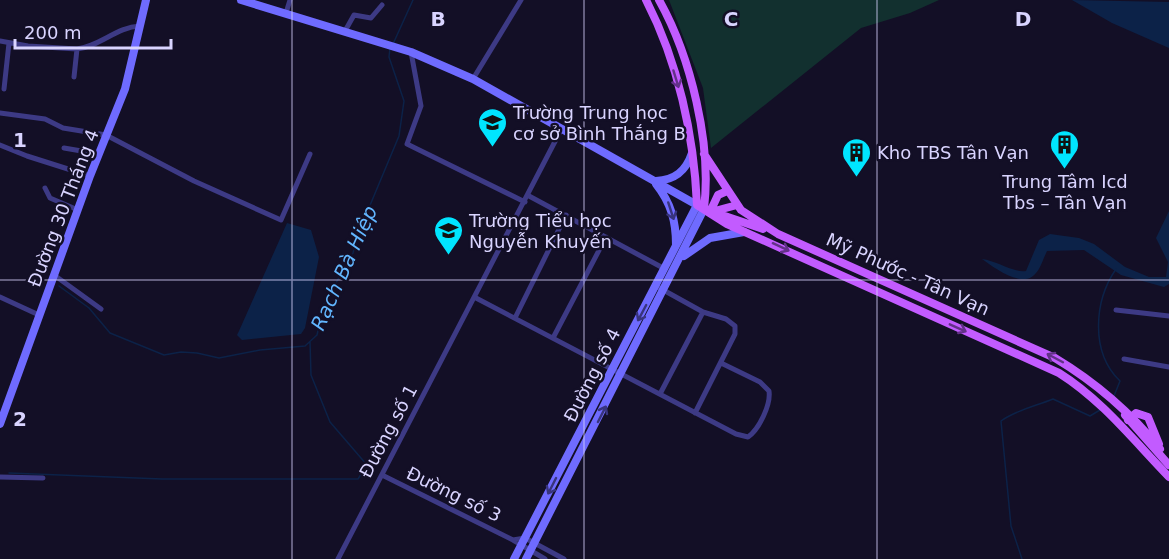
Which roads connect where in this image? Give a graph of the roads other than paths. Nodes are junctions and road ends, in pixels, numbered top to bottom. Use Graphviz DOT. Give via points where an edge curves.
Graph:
graph roads {
  1 [pos="146,0"];
  2 [pos="241,0"];
  3 [pos="290,0"];
  4 [pos="521,0"];
  5 [pos="646,0"];
  6 [pos="659,0"];
  7 [pos="382,5"];
  8 [pos="286,13"];
  9 [pos="346,13"];
  10 [pos="354,15"];
  11 [pos="668,19"];
  12 [pos="656,24"];
  13 [pos="140,26"];
  14 [pos="345,31"];
  15 [pos="0,41"];
  16 [pos="9,43"];
  17 [pos="77,49"];
  18 [pos="411,52"];
  19 [pos="74,77"];
  20 [pos="473,79"];
  21 [pos="4,88"];
  22 [pos="0,113"];
  23 [pos="562,128"];
  24 [pos="106,135"];
  25 [pos="0,145"];
  26 [pos="64,148"];
  27 [pos="692,153"];
  28 [pos="99,154"];
  29 [pos="310,154"];
  30 [pos="704,154"];
  31 [pos="90,176"];
  32 [pos="653,181"];
  33 [pos="45,188"];
  34 [pos="727,190"];
  35 [pos="527,199"];
  36 [pos="737,205"];
  37 [pos="704,208"];
  38 [pos="78,210"];
  39 [pos="566,215"];
  40 [pos="745,232"];
  41 [pos="778,234"];
  42 [pos="606,237"];
  43 [pos="676,247"];
  44 [pos="681,259"];
  45 [pos="665,269"];
  46 [pos="54,275"];
  47 [pos="656,286"];
  48 [pos="665,290"];
  49 [pos="0,297"];
  50 [pos="476,298"];
  51 [pos="101,309"];
  52 [pos="1116,310"];
  53 [pos="703,312"];
  54 [pos="39,315"];
  55 [pos="1169,316"];
  56 [pos="515,318"];
  57 [pos="553,338"];
  58 [pos="1124,359"];
  59 [pos="721,363"];
  60 [pos="1169,367"];
  61 [pos="612,369"];
  62 [pos="622,374"];
  63 [pos="660,394"];
  64 [pos="695,413"];
  65 [pos="1127,421"];
  66 [pos="0,424"];
  67 [pos="1161,454"];
  68 [pos="1169,465"];
  69 [pos="382,475"];
  70 [pos="0,477"];
  71 [pos="1169,477"];
  72 [pos="43,478"];
  73 [pos="525,538"];
  74 [pos="513,540"];
  75 [pos="535,543"];
  76 [pos="521,547"];
  77 [pos="528,555"];
  78 [pos="338,559"];
  79 [pos="514,559"];
  80 [pos="545,559"];
  81 [pos="564,559"];
  1 -- 13 [label="street, Đường 30 Tháng 4"];
  2 -- 8 [label="street"];
  3 -- 8 [label="street"];
  4 -- 20 [label="street"];
  5 -- 12 [label="main road"];
  6 -- 11 [label="main road, Mỹ Phước - Tân Vạn"];
  7 -- 10 [label="street" via="371,18"];
  8 -- 14 [label="street"];
  9 -- 10 [label="street"];
  10 -- 14 [label="street"];
  11 -- 12 [label="main road"];
  11 -- 30 [label="main road, Mỹ Phước - Tân Vạn" via="693,91"];
  12 -- 27 [label="main road, one-way" via="678,84"];
  13 -- 17 [label="street" via="124,29 98,45"];
  13 -- 24 [label="street, Đường 30 Tháng 4" via="125,89"];
  14 -- 18 [label="street"];
  15 -- 16 [label="street"];
  16 -- 17 [label="street"];
  16 -- 21 [label="street"];
  17 -- 19 [label="street"];
  18 -- 20 [label="street"];
  18 -- 35 [label="street" via="421,106 407,144"];
  20 -- 23 [label="street"];
  22 -- 24 [label="street" via="45,119 58,127"];
  23 -- 32 [label="street"];
  23 -- 35 [label="street, Đường số 1"];
  24 -- 28 [label="street, Đường 30 Tháng 4"];
  24 -- 29 [label="street" via="281,220"];
  25 -- 31 [label="street"];
  26 -- 28 [label="street"];
  27 -- 32 [label="street" via="681,172 667,180"];
  27 -- 37 [label="main road"];
  28 -- 31 [label="street, Đường 30 Tháng 4"];
  30 -- 34 [label="main road, Mỹ Phước - Tân Vạn"];
  30 -- 37 [label="main road, Mỹ Phước - Tân Vạn"];
  31 -- 38 [label="street, Đường 30 Tháng 4"];
  32 -- 37 [label="street"];
  32 -- 43 [label="street, one-way" via="670,205"];
  33 -- 38 [label="street" via="50,198"];
  34 -- 36 [label="main road, Mỹ Phước - Tân Vạn"];
  34 -- 37 [label="main road"];
  35 -- 39 [label="street"];
  35 -- 50 [label="street, Đường số 1"];
  36 -- 37 [label="main road"];
  36 -- 41 [label="main road, Mỹ Phước - Tân Vạn"];
  37 -- 40 [label="main road, Mỹ Phước - Tân Vạn"];
  37 -- 41 [label="main road"];
  37 -- 43 [label="street, Đường số 4"];
  37 -- 44 [label="street, Đường số 4"];
  38 -- 46 [label="street, Đường 30 Tháng 4"];
  39 -- 42 [label="street"];
  39 -- 56 [label="street"];
  40 -- 44 [label="street" via="710,238"];
  40 -- 65 [label="main road, Mỹ Phước - Tân Vạn, one-way" via="1033,360 1070,380 1107,411"];
  65 -- 41 [label="main road, Mỹ Phước - Tân Vạn, one-way" via="1103,391 1055,358"];
  42 -- 45 [label="street"];
  42 -- 57 [label="street"];
  43 -- 45 [label="street, Đường số 4"];
  44 -- 48 [label="street, Đường số 4"];
  45 -- 47 [label="street, Đường số 4"];
  46 -- 51 [label="street"];
  46 -- 54 [label="street, Đường 30 Tháng 4"];
  47 -- 48 [label="street"];
  47 -- 61 [label="street, Đường số 4, one-way"];
  48 -- 53 [label="street"];
  48 -- 62 [label="street, Đường số 4"];
  49 -- 54 [label="street"];
  50 -- 56 [label="street"];
  50 -- 69 [label="street, Đường số 1"];
  52 -- 55 [label="street"];
  53 -- 59 [label="street" via="735,326"];
  53 -- 63 [label="street"];
  54 -- 66 [label="street, Đường 30 Tháng 4"];
  56 -- 57 [label="street"];
  57 -- 61 [label="street"];
  58 -- 60 [label="street"];
  59 -- 64 [label="street"];
  59 -- 64 [label="street" via="760,382 769,391 769,402 754,432 748,437 741,436"];
  61 -- 62 [label="street"];
  61 -- 73 [label="street, Đường số 4, one-way"];
  62 -- 63 [label="street"];
  75 -- 62 [label="street, Đường số 4, one-way"];
  63 -- 64 [label="street"];
  65 -- 67 [label="main road, Mỹ Phước - Tân Vạn"];
  65 -- 67 [label="main road, Mỹ Phước - Tân Vạn" via="1142,413 1148,417"];
  65 -- 71 [label="main road, Mỹ Phước - Tân Vạn"];
  67 -- 68 [label="main road, Mỹ Phước - Tân Vạn"];
  69 -- 74 [label="street, Đường số 3"];
  69 -- 78 [label="street, Đường số 1"];
  70 -- 72 [label="street"];
  73 -- 74 [label="street, Đường số 3"];
  73 -- 75 [label="street"];
  73 -- 76 [label="street, Đường số 4"];
  74 -- 76 [label="street, Đường số 3"];
  75 -- 77 [label="street, Đường số 4"];
  75 -- 81 [label="street"];
  76 -- 77 [label="street, Đường số 3"];
  76 -- 79 [label="street, Đường số 4"];
  77 -- 80 [label="street, Đường số 3"];
}
